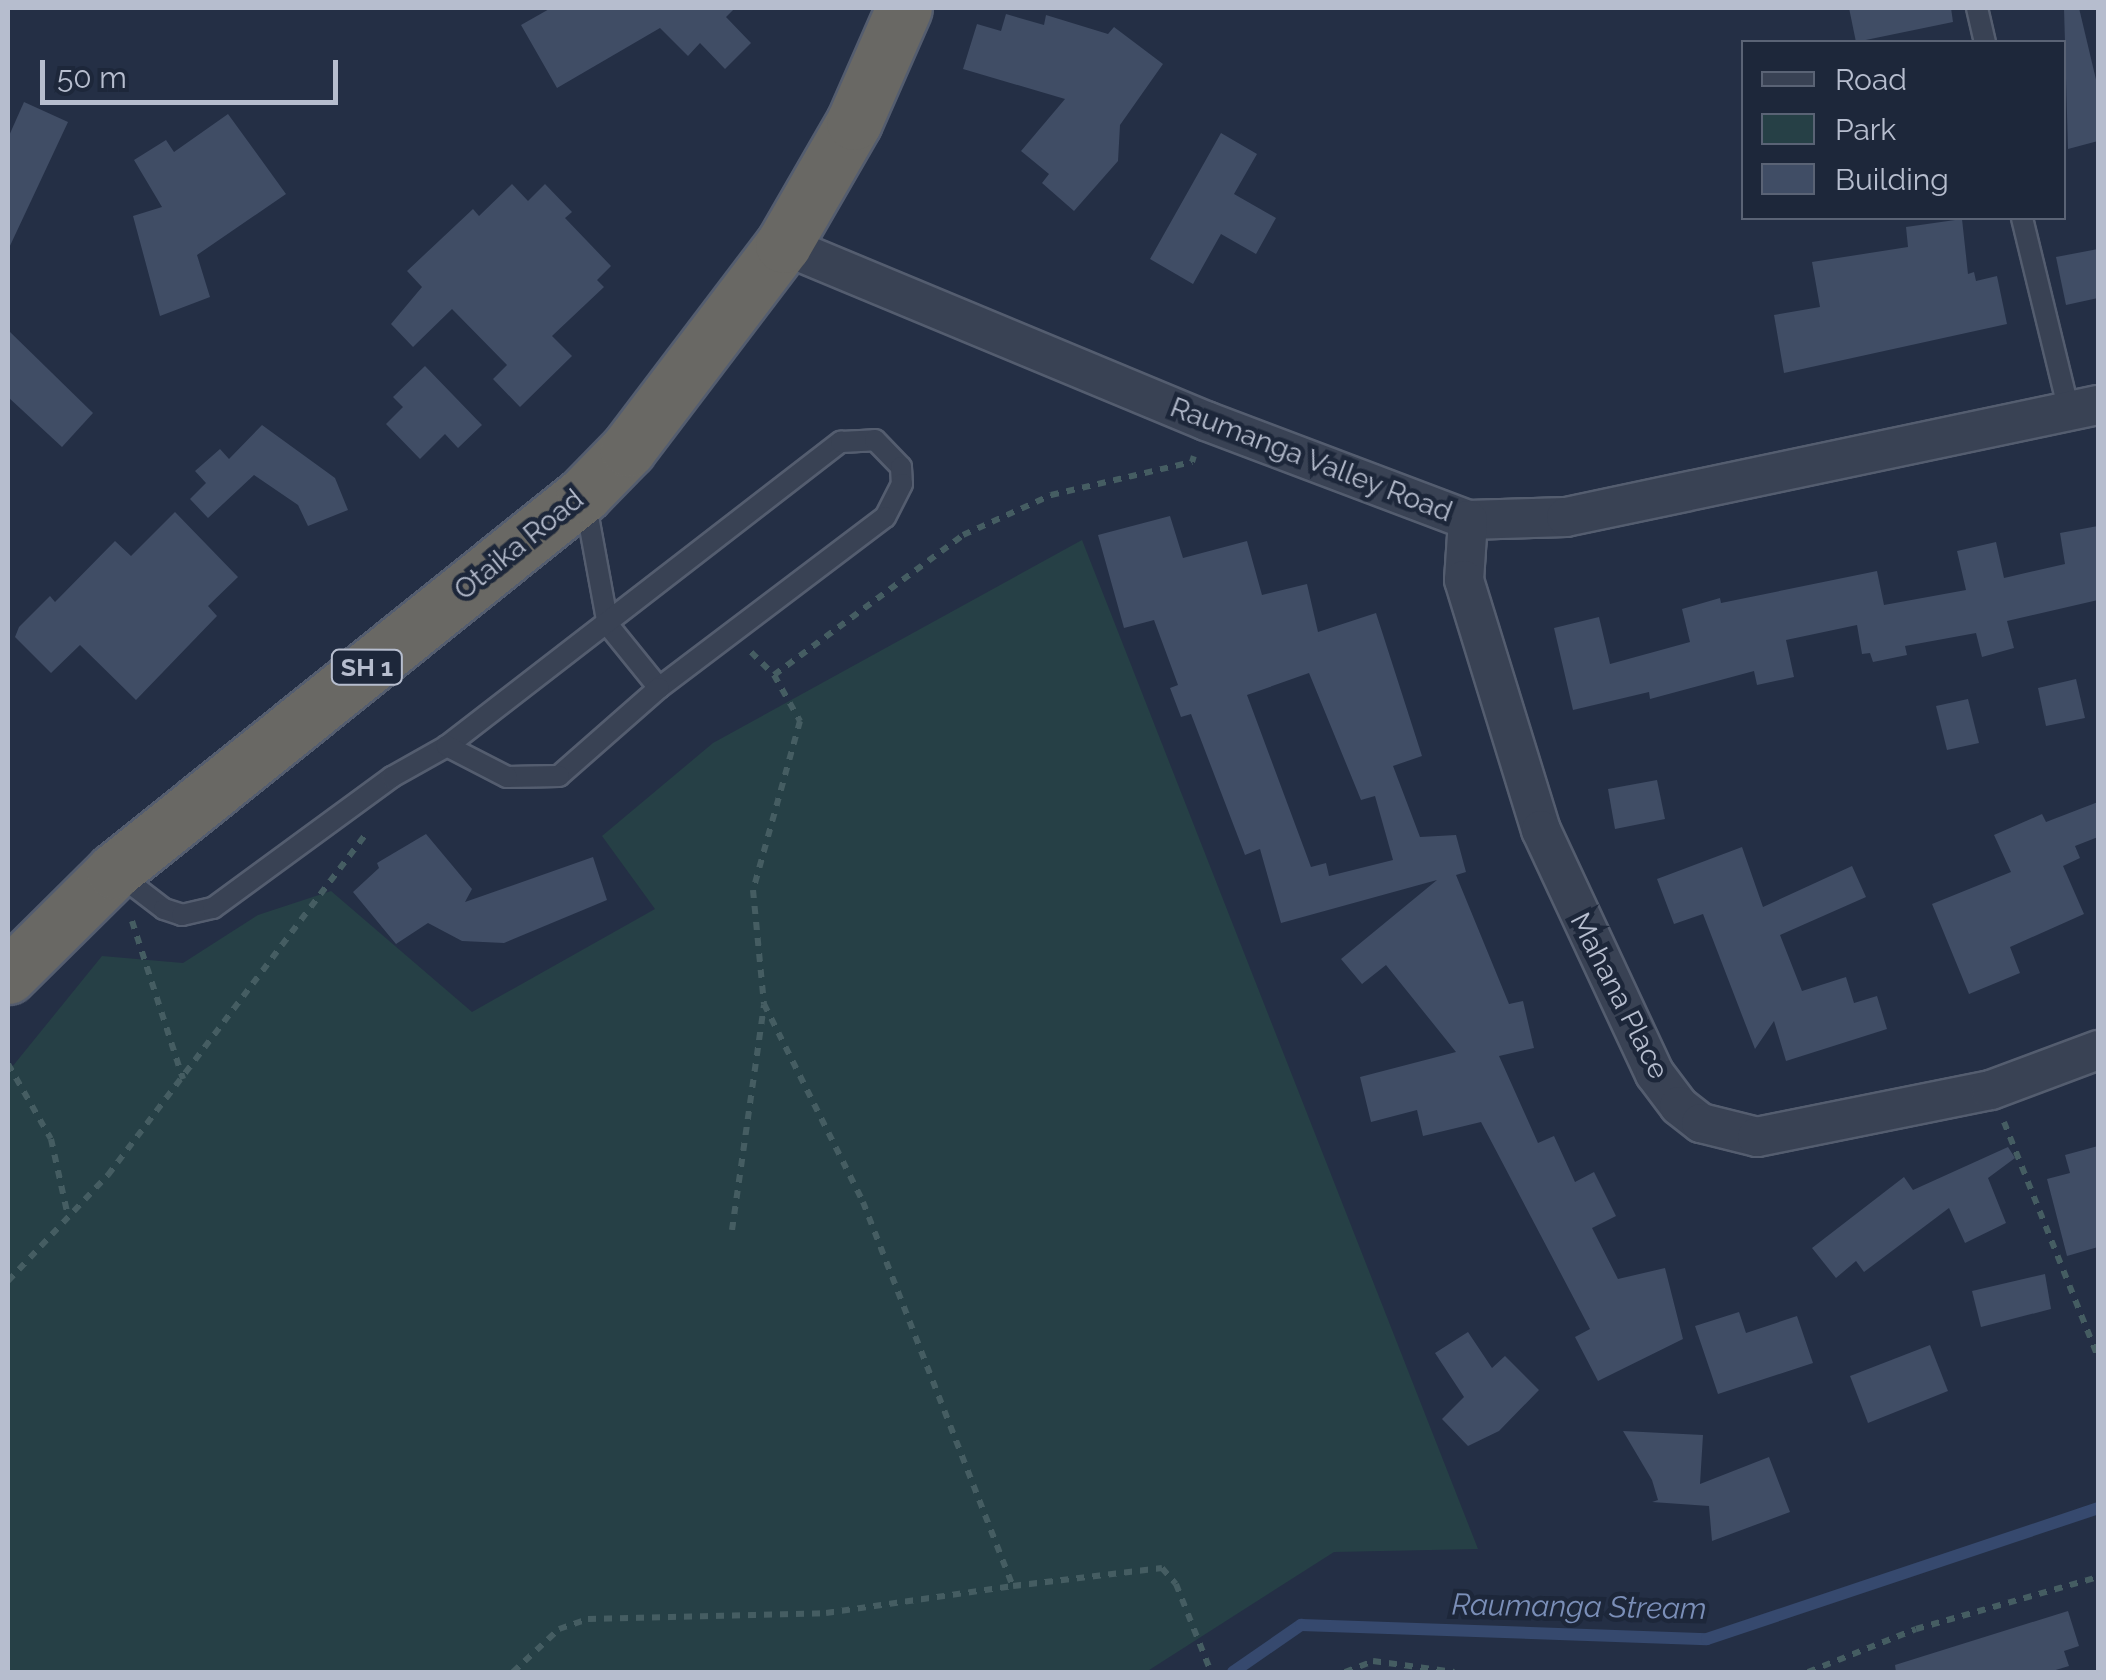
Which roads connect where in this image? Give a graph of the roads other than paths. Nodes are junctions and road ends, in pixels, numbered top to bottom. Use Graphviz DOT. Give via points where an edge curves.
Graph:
graph roads {
  1 [pos="904,8"];
  2 [pos="1977,8"];
  3 [pos="1984,40"];
  4 [pos="2023,220"];
  5 [pos="783,246"];
  6 [pos="2084,408"];
  7 [pos="584,494"];
  8 [pos="1468,520"];
  9 [pos="608,625"];
  10 [pos="658,688"];
  11 [pos="447,746"];
  12 [pos="114,871"];
  13 [pos="8,976"];
  14 [pos="2098,1050"];
  1 -- 5 [label="highway, Otaika Road / SH 1" via="854,122"];
  2 -- 3 [label="lane"];
  4 -- 6 [label="lane"];
  5 -- 7 [label="highway, Otaika Road / SH 1" via="669,401"];
  5 -- 8 [label="street, Raumanga Valley Road" via="1206,421"];
  6 -- 8 [label="street, Raumanga Valley Road" via="1566,517"];
  7 -- 9 [label="lane"];
  7 -- 12 [label="highway, Otaika Road / SH 1"];
  8 -- 14 [label="street, Mahana Place" via="1464,580 1542,830 1656,1074 1678,1106 1701,1124 1757,1136 1991,1090"];
  9 -- 10 [label="lane"];
  9 -- 10 [label="lane" via="842,442 875,440 892,454 902,484 885,517"];
  9 -- 11 [label="lane"];
  10 -- 11 [label="lane" via="559,776 507,777"];
  11 -- 12 [label="lane" via="392,777 213,908 182,915 164,910"];
  12 -- 13 [label="highway, Otaika Road / SH 1"];
}
